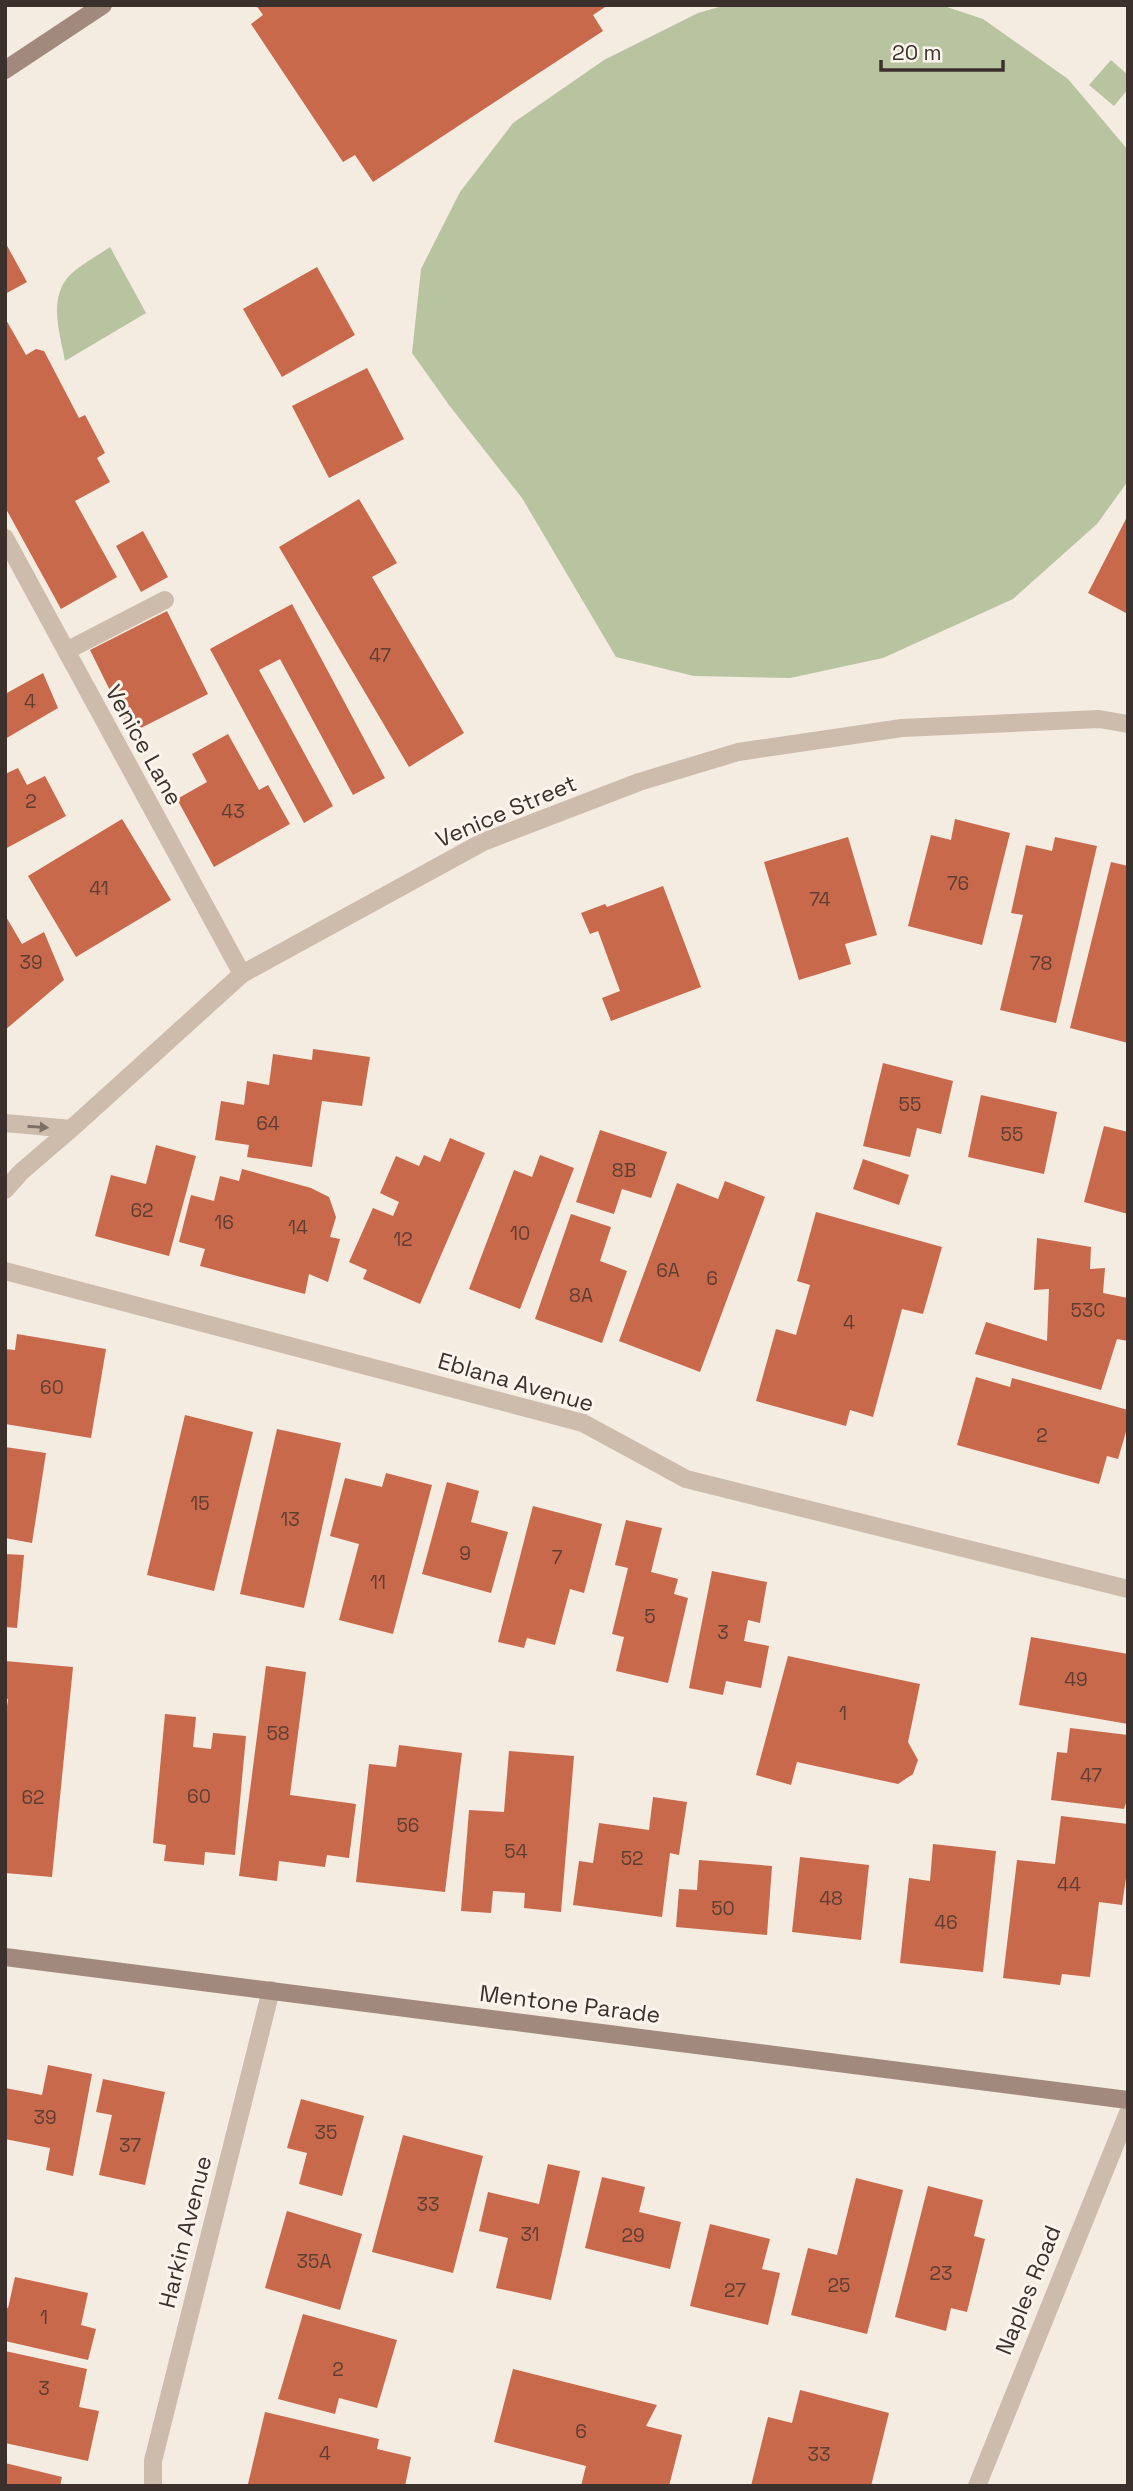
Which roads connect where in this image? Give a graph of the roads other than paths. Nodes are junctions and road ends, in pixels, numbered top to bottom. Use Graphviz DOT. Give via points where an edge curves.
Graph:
graph roads {
  1 [pos="103,5"];
  2 [pos="5,70"];
  3 [pos="5,538"];
  4 [pos="165,600"];
  5 [pos="66,651"];
  6 [pos="1128,724"];
  7 [pos="242,974"];
  8 [pos="5,1123"];
  9 [pos="71,1129"];
  10 [pos="5,1189"];
  11 [pos="5,1271"];
  12 [pos="1128,1589"];
  13 [pos="5,1957"];
  14 [pos="271,1990"];
  15 [pos="1128,2100"];
  16 [pos="1128,2113"];
  17 [pos="153,2486"];
  18 [pos="976,2486"];
  1 -- 2 [label="street"];
  3 -- 5 [label="street, Venice Lane"];
  4 -- 5 [label="street"];
  5 -- 7 [label="street, Venice Lane"];
  6 -- 7 [label="street, Venice Street" via="1099,719 902,728 738,752 639,782 483,842"];
  7 -- 9 [label="street, Venice Street"];
  8 -- 9 [label="street, one-way"];
  9 -- 10 [label="street, Venice Street"];
  11 -- 12 [label="street, Eblana Avenue" via="583,1423 686,1479"];
  13 -- 14 [label="street, Mentone Parade"];
  14 -- 15 [label="street, Mentone Parade"];
  14 -- 17 [label="street, Harkin Avenue" via="153,2460"];
  16 -- 18 [label="street, Naples Road"];
}
